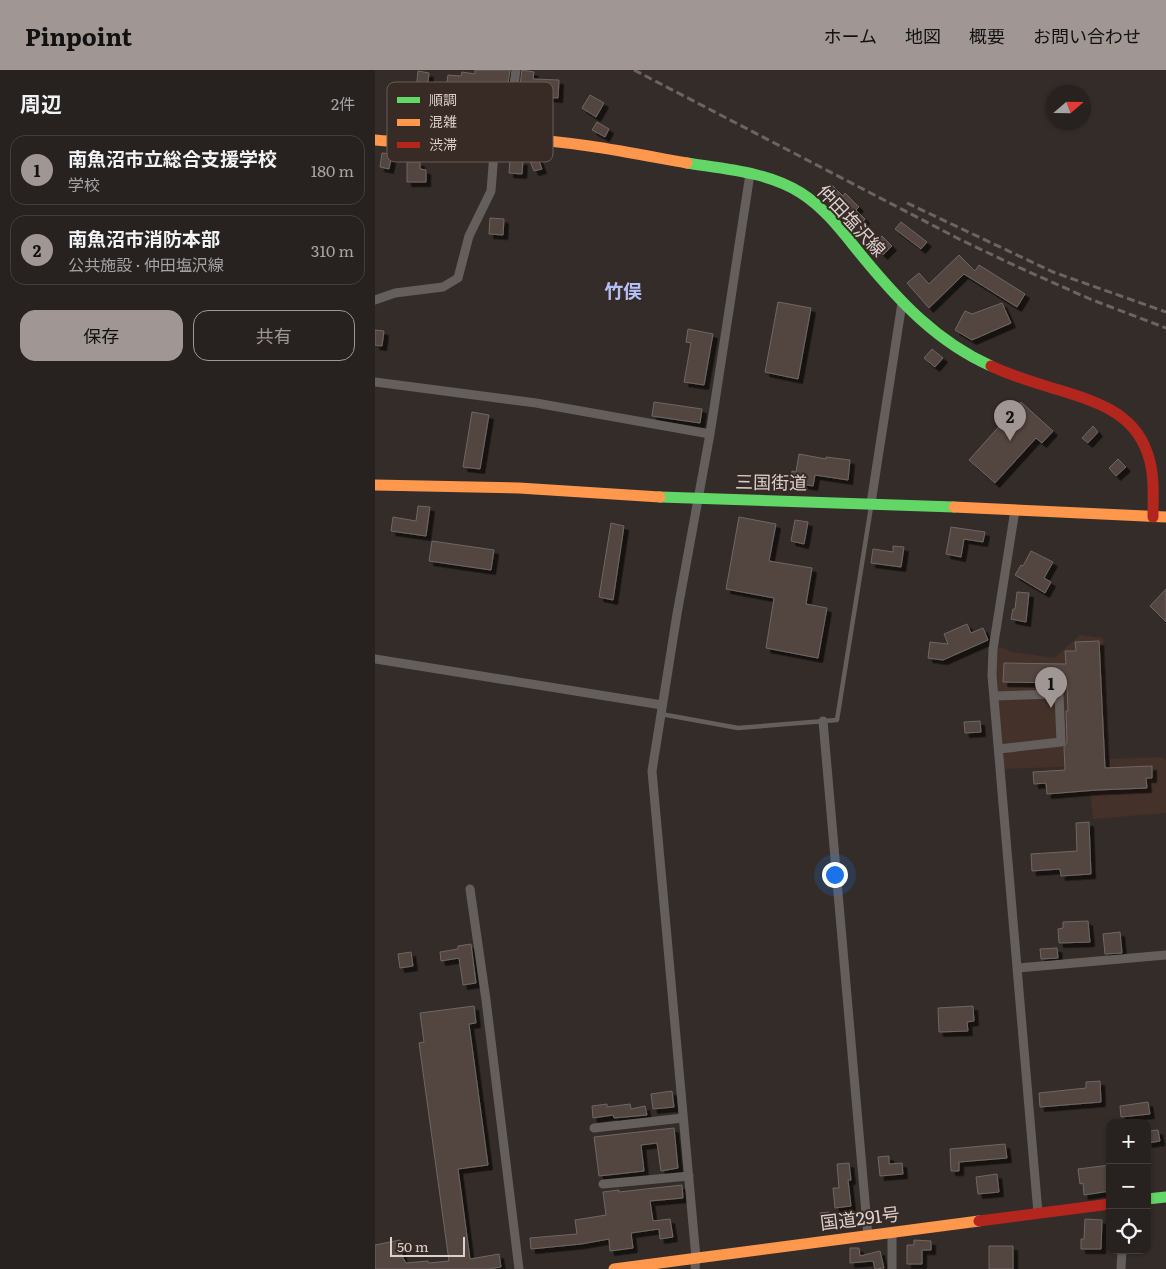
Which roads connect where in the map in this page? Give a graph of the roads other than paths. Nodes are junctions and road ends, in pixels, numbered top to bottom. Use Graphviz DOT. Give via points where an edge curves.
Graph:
graph roads {
  1 [pos="553,142"];
  2 [pos="493,162"];
  3 [pos="750,174"];
  4 [pos="375,300"];
  5 [pos="902,303"];
  6 [pos="375,382"];
  7 [pos="710,434"];
  8 [pos="375,485"];
  9 [pos="698,499"];
  10 [pos="871,503"];
  11 [pos="1015,510"];
  12 [pos="1153,517"];
  13 [pos="1166,518"];
  14 [pos="375,659"];
  15 [pos="994,696"];
  16 [pos="662,709"];
  17 [pos="823,721"];
  18 [pos="999,748"];
  19 [pos="470,889"];
  20 [pos="1166,955"];
  21 [pos="1018,968"];
  22 [pos="683,1118"];
  23 [pos="594,1128"];
  24 [pos="689,1176"];
  25 [pos="603,1184"];
  26 [pos="1166,1197"];
  27 [pos="1151,1199"];
  28 [pos="1106,1204"];
  29 [pos="1038,1213"];
  30 [pos="892,1233"];
  31 [pos="868,1236"];
  32 [pos="1122,1254"];
  33 [pos="695,1263"];
  34 [pos="519,1269"];
  35 [pos="614,1269"];
  36 [pos="891,1269"];
  37 [pos="1121,1269"];
  1 -- 3 [label="main road, 仲田塩沢線"];
  2 -- 4 [label="street" via="491,191 469,236 458,278 443,288 395,293"];
  3 -- 5 [label="main road, 仲田塩沢線" via="801,193 827,216"];
  3 -- 7 [label="street"];
  5 -- 10 [label="street"];
  5 -- 12 [label="main road, 仲田塩沢線" via="930,329 985,364 1036,384 1097,402 1127,419 1142,439 1150,460"];
  6 -- 7 [label="street" via="536,403"];
  7 -- 9 [label="street"];
  8 -- 9 [label="main road, 三国街道" via="519,488"];
  9 -- 10 [label="main road, 三国街道"];
  9 -- 16 [label="street"];
  10 -- 11 [label="main road, 三国街道"];
  10 -- 17 [label="lane" via="837,720"];
  11 -- 12 [label="main road, 三国街道"];
  11 -- 15 [label="street" via="993,649"];
  12 -- 13 [label="main road, 三国街道"];
  14 -- 16 [label="street"];
  15 -- 18 [label="street"];
  15 -- 18 [label="street" via="1059,694 1061,742"];
  16 -- 17 [label="lane" via="738,728"];
  16 -- 22 [label="street" via="652,770"];
  17 -- 31 [label="street"];
  18 -- 21 [label="street"];
  19 -- 34 [label="street"];
  20 -- 21 [label="street"];
  21 -- 29 [label="street"];
  22 -- 23 [label="street"];
  22 -- 24 [label="street"];
  24 -- 25 [label="street"];
  24 -- 33 [label="street"];
  26 -- 27 [label="main road"];
  28 -- 29 [label="main road, 国道291号"];
  29 -- 30 [label="main road, 国道291号"];
  30 -- 31 [label="main road, 国道291号"];
  30 -- 36 [label="street"];
  31 -- 33 [label="main road, 国道291号"];
  32 -- 37 [label="street"];
  33 -- 35 [label="main road, 国道291号"];
}
